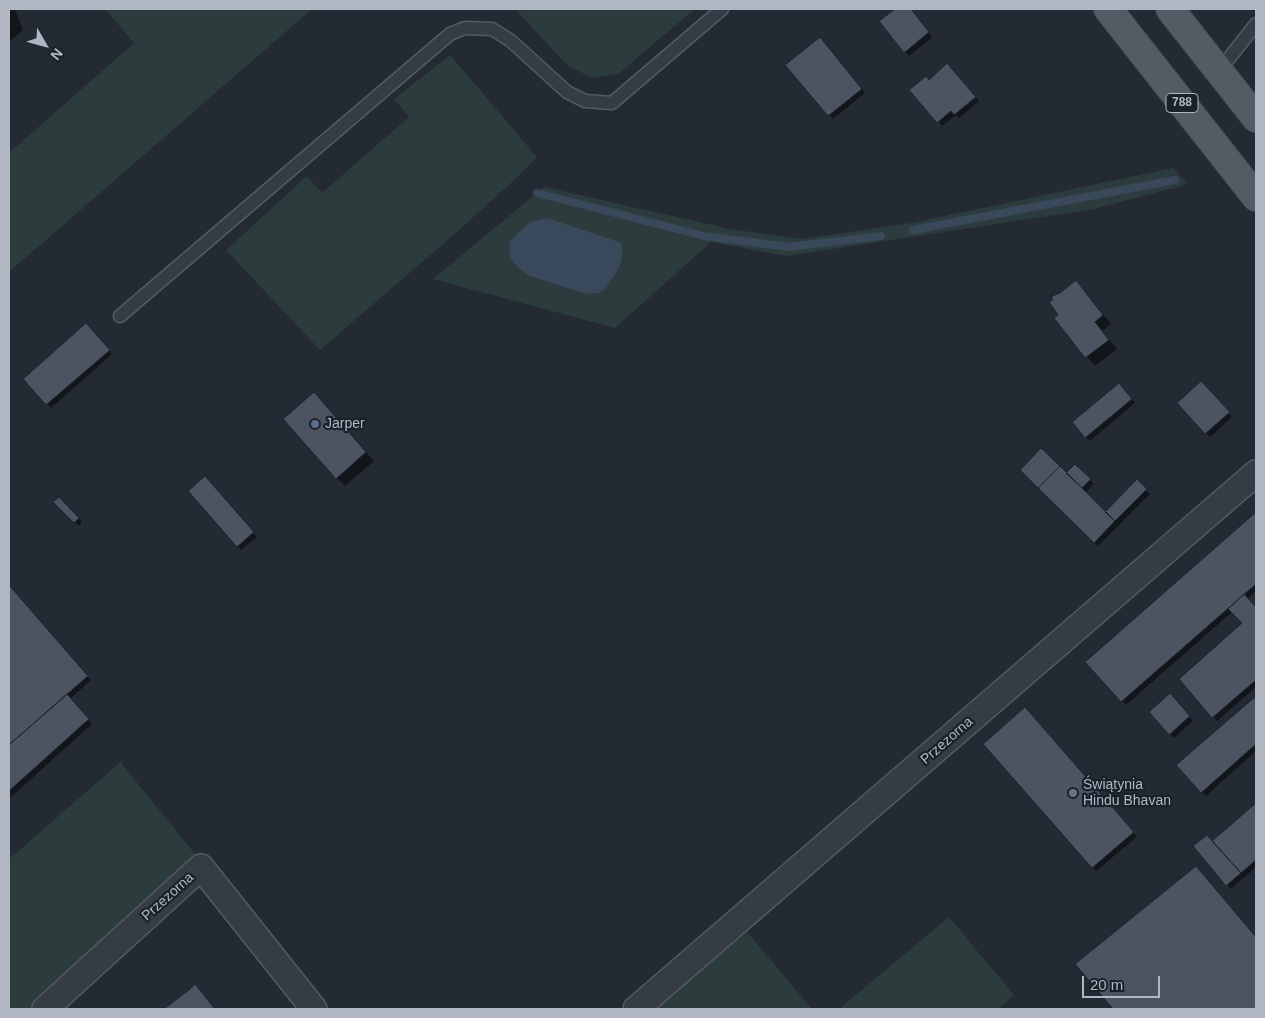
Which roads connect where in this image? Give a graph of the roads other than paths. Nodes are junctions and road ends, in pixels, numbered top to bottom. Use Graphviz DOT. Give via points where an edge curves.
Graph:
graph roads {
  1 [pos="722,9"];
  2 [pos="1108,9"];
  3 [pos="1170,9"];
  4 [pos="1256,24"];
  5 [pos="1219,71"];
  6 [pos="1256,118"];
  7 [pos="1256,197"];
  8 [pos="120,316"];
  9 [pos="1256,473"];
  10 [pos="45,1009"];
  11 [pos="314,1009"];
  12 [pos="636,1009"];
  1 -- 8 [label="lane" via="612,103 585,100 567,92 511,41 492,29 465,28 450,34"];
  2 -- 7 [label="main road, 788"];
  3 -- 5 [label="main road"];
  4 -- 5 [label="lane"];
  5 -- 6 [label="main road"];
  9 -- 12 [label="street, Przezorna"];
  10 -- 11 [label="street, Przezorna" via="201,867"];
}
